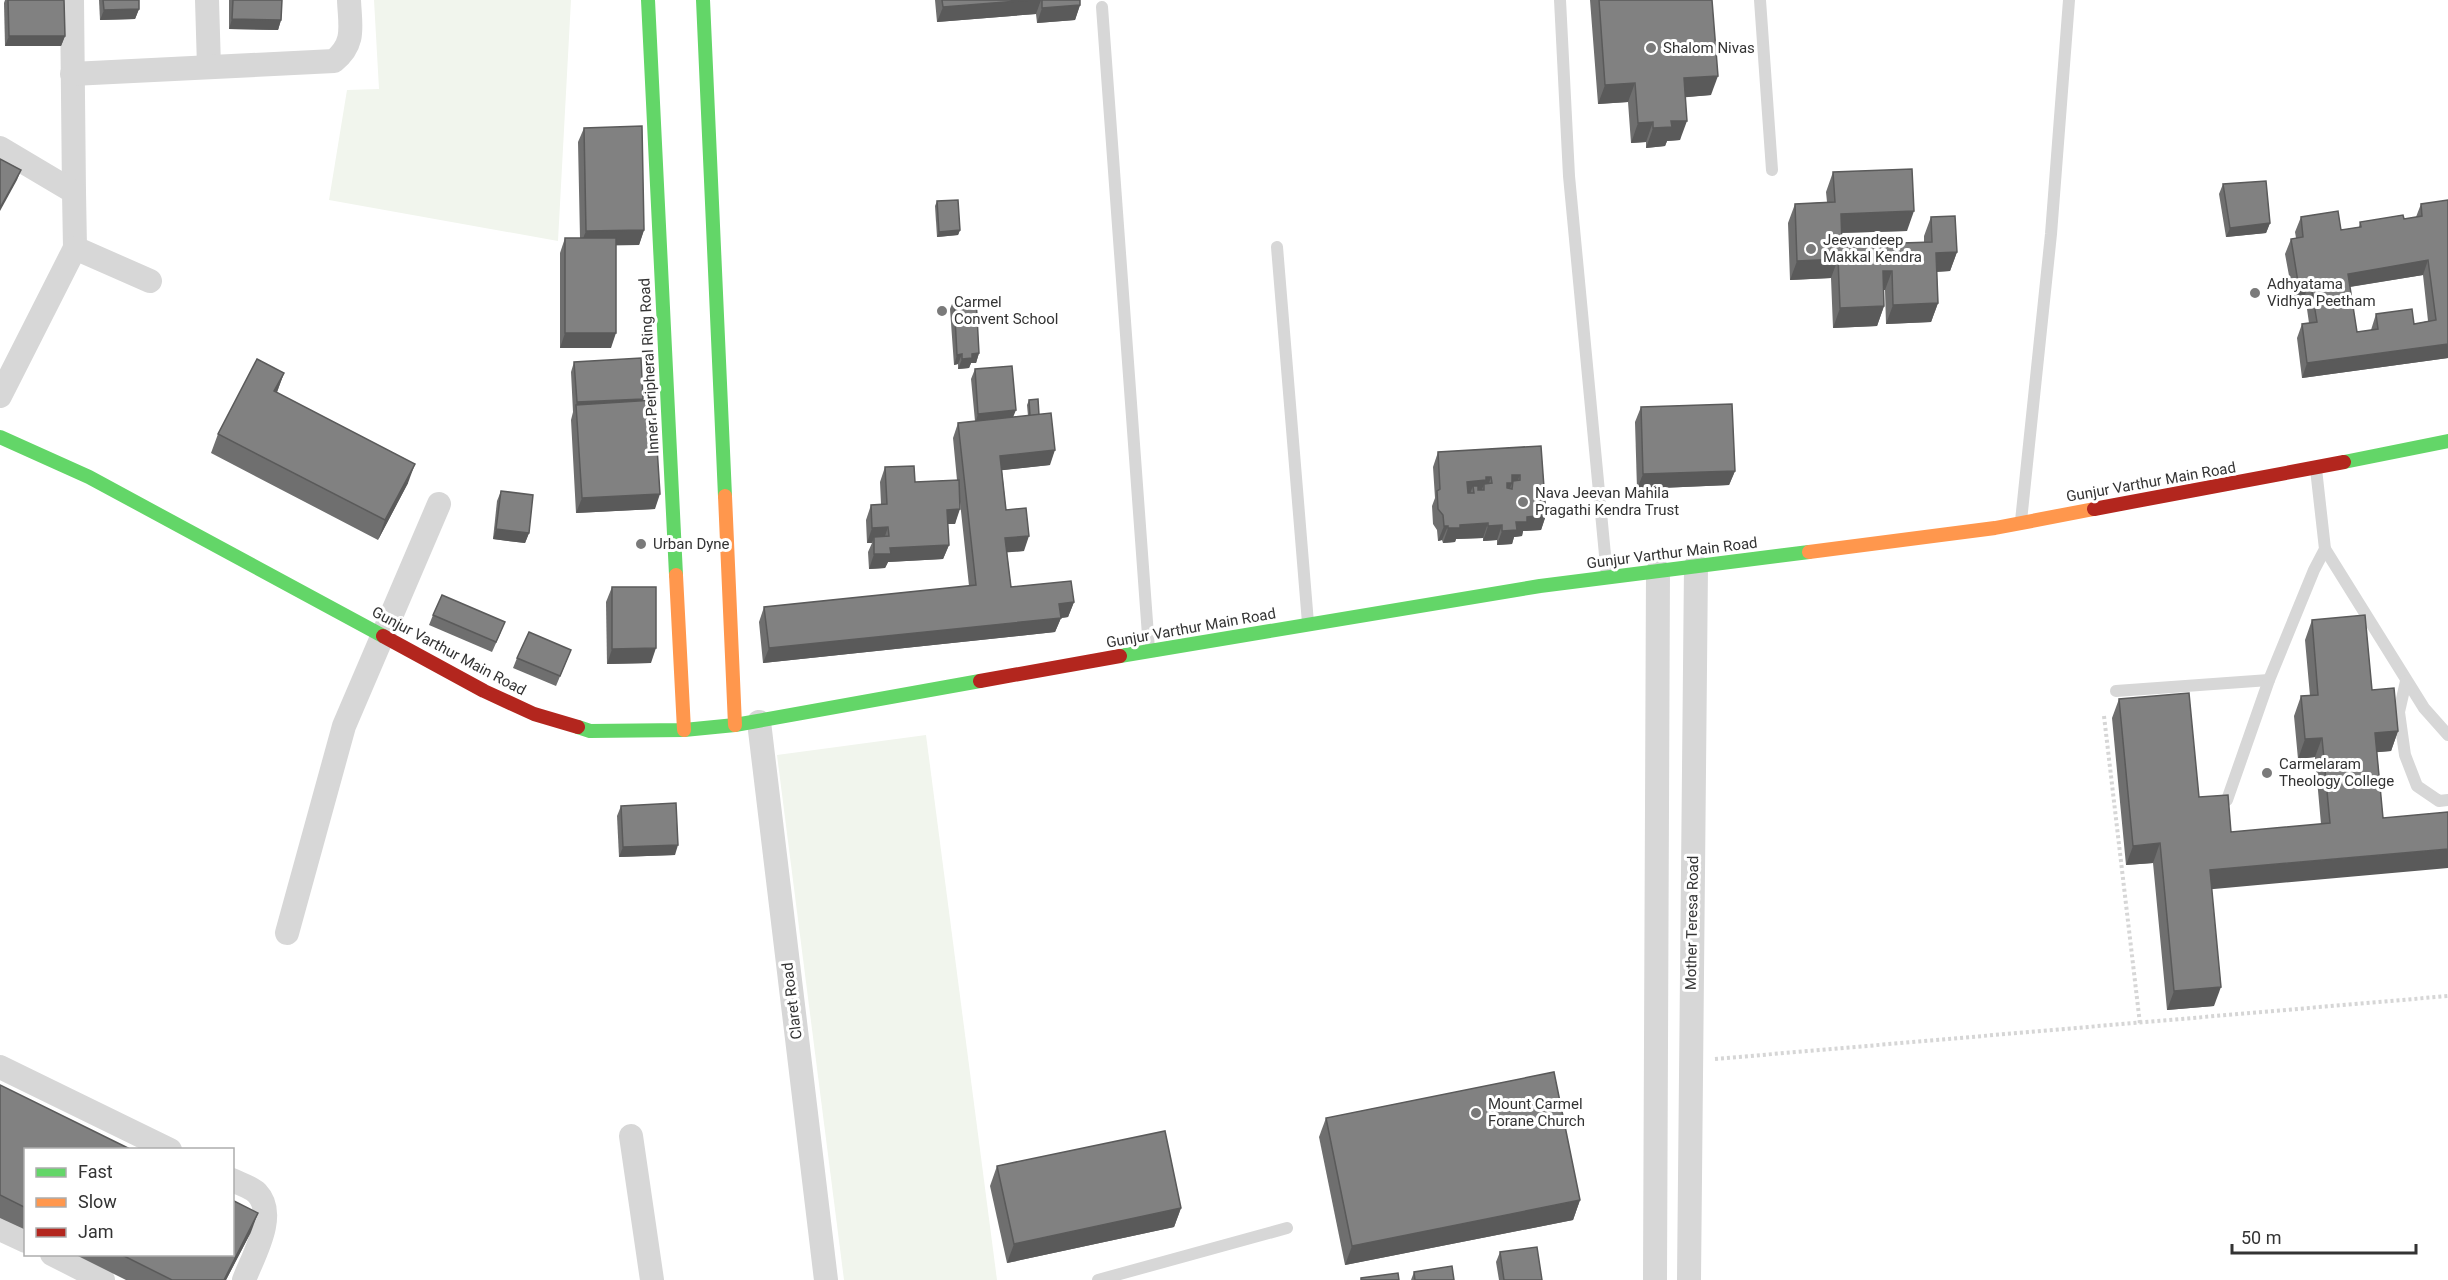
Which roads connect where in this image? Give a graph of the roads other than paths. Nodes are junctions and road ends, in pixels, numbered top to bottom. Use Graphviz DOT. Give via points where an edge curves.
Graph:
graph roads {
  1 [pos="72,0"];
  2 [pos="207,0"];
  3 [pos="349,0"];
  4 [pos="648,0"];
  5 [pos="703,0"];
  6 [pos="1560,0"];
  7 [pos="1760,0"];
  8 [pos="2068,0"];
  9 [pos="1102,7"];
  10 [pos="209,67"];
  11 [pos="72,74"];
  12 [pos="0,148"];
  13 [pos="1773,170"];
  14 [pos="74,192"];
  15 [pos="1277,247"];
  16 [pos="75,248"];
  17 [pos="150,281"];
  18 [pos="0,396"];
  19 [pos="0,437"];
  20 [pos="2448,441"];
  21 [pos="2316,468"];
  22 [pos="439,504"];
  23 [pos="2020,522"];
  24 [pos="2325,549"];
  25 [pos="1696,566"];
  26 [pos="1658,571"];
  27 [pos="1607,577"];
  28 [pos="1308,625"];
  29 [pos="383,636"];
  30 [pos="1150,651"];
  31 [pos="2269,680"];
  32 [pos="2406,681"];
  33 [pos="2116,691"];
  34 [pos="759,722"];
  35 [pos="735,725"];
  36 [pos="684,730"];
  37 [pos="2448,735"];
  38 [pos="2227,800"];
  39 [pos="2448,800"];
  40 [pos="287,933"];
  41 [pos="0,1067"];
  42 [pos="631,1136"];
  43 [pos="168,1148"];
  44 [pos="234,1181"];
  45 [pos="1287,1228"];
  46 [pos="0,1229"];
  47 [pos="24,1241"];
  48 [pos="56,1256"];
  49 [pos="103,1280"];
  50 [pos="244,1280"];
  51 [pos="652,1280"];
  52 [pos="826,1280"];
  53 [pos="1098,1280"];
  54 [pos="1655,1280"];
  55 [pos="1689,1280"];
  1 -- 11 [label="street"];
  2 -- 10 [label="street"];
  3 -- 10 [label="street" via="351,41 334,61"];
  4 -- 36 [label="main road, Inner Peripheral Ring Road"];
  5 -- 35 [label="main road"];
  6 -- 27 [label="lane" via="1569,176"];
  7 -- 13 [label="lane"];
  8 -- 23 [label="lane" via="2051,234"];
  9 -- 30 [label="lane"];
  10 -- 11 [label="street"];
  11 -- 14 [label="street"];
  12 -- 14 [label="street"];
  14 -- 16 [label="street"];
  15 -- 28 [label="lane"];
  16 -- 17 [label="street"];
  16 -- 18 [label="street"];
  19 -- 29 [label="main road, Gunjur Varthur Main Road" via="89,477"];
  20 -- 21 [label="main road, Gunjur Varthur Main Road"];
  21 -- 23 [label="main road, Gunjur Varthur Main Road"];
  21 -- 24 [label="lane"];
  22 -- 29 [label="street"];
  23 -- 25 [label="main road, Gunjur Varthur Main Road"];
  24 -- 31 [label="lane"];
  24 -- 32 [label="lane"];
  25 -- 26 [label="main road, Gunjur Varthur Main Road"];
  25 -- 55 [label="street, Mother Teresa Road"];
  26 -- 27 [label="main road, Gunjur Varthur Main Road"];
  26 -- 54 [label="street"];
  27 -- 28 [label="main road, Gunjur Varthur Main Road"];
  28 -- 30 [label="main road, Gunjur Varthur Main Road"];
  29 -- 36 [label="main road, Gunjur Varthur Main Road" via="534,714 590,731"];
  29 -- 40 [label="street" via="344,726"];
  30 -- 34 [label="main road, Gunjur Varthur Main Road"];
  31 -- 33 [label="lane"];
  31 -- 38 [label="lane"];
  32 -- 37 [label="lane"];
  32 -- 39 [label="lane" via="2399,711 2405,755 2417,786 2439,801"];
  34 -- 35 [label="main road, Gunjur Varthur Main Road"];
  34 -- 52 [label="street, Claret Road"];
  35 -- 36 [label="main road, Gunjur Varthur Main Road"];
  41 -- 43 [label="street"];
  42 -- 51 [label="street"];
  44 -- 50 [label="street" via="256,1192 266,1206 267,1221"];
  45 -- 53 [label="lane"];
  46 -- 47 [label="street"];
  48 -- 49 [label="street"];
}
